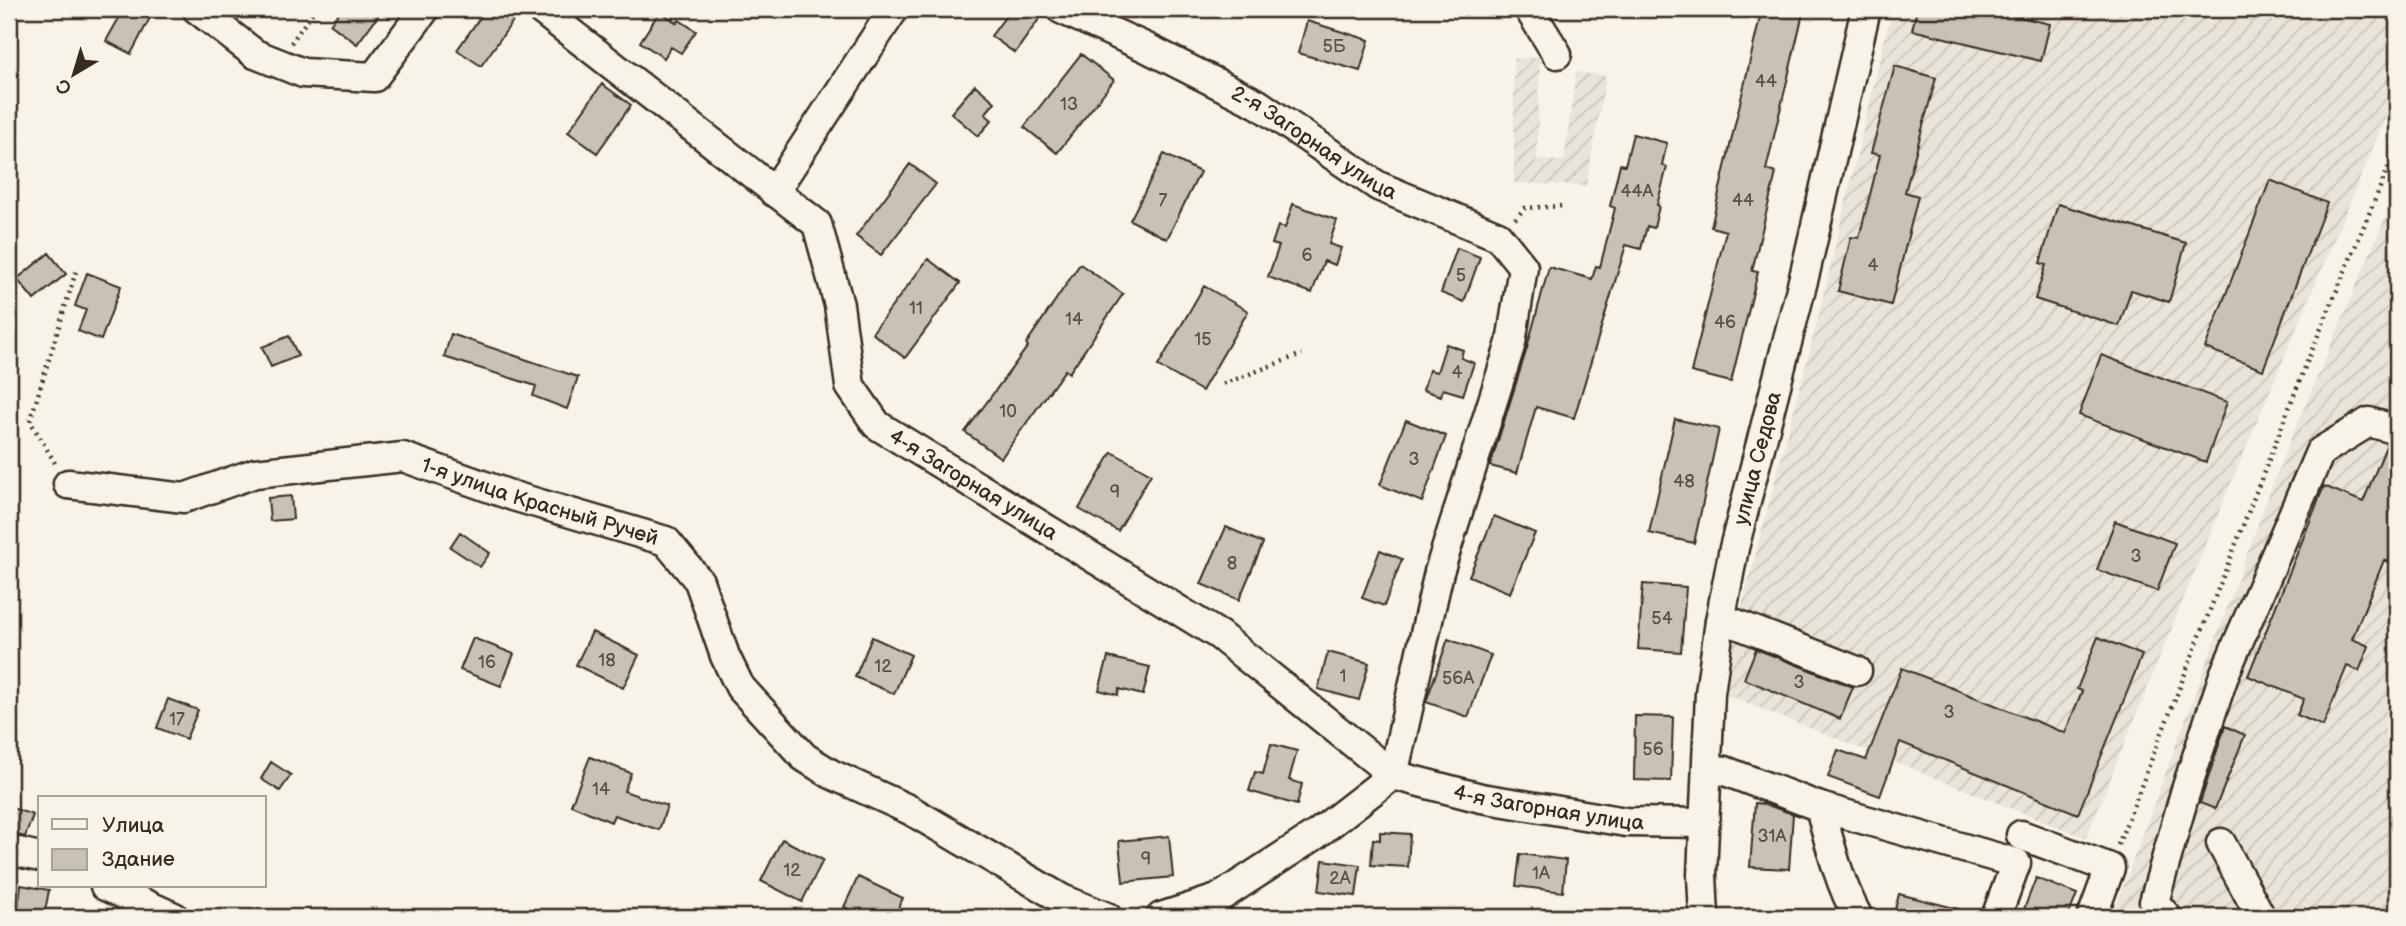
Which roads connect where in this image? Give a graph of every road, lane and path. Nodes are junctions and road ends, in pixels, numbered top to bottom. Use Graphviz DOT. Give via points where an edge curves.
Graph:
graph roads {
  1 [pos="197,9"];
  2 [pos="315,9"];
  3 [pos="425,9"];
  4 [pos="540,9"];
  5 [pos="894,9"];
  6 [pos="1061,9"];
  7 [pos="1529,9"];
  8 [pos="1866,9"];
  9 [pos="1557,54"];
  10 [pos="277,63"];
  11 [pos="2397,147"];
  12 [pos="774,192"];
  13 [pos="1565,206"];
  14 [pos="1498,236"];
  15 [pos="77,268"];
  16 [pos="1302,354"];
  17 [pos="1223,384"];
  18 [pos="2397,430"];
  19 [pos="68,484"];
  20 [pos="1720,621"];
  21 [pos="1857,671"];
  22 [pos="1708,769"];
  23 [pos="1393,775"];
  24 [pos="1820,807"];
  25 [pos="1705,823"];
  26 [pos="2021,835"];
  27 [pos="2221,843"];
  28 [pos="9,850"];
  29 [pos="38,857"];
  30 [pos="2109,868"];
  31 [pos="109,888"];
  32 [pos="174,917"];
  33 [pos="1107,917"];
  34 [pos="1161,917"];
  35 [pos="1704,917"];
  36 [pos="1858,917"];
  37 [pos="1996,917"];
  38 [pos="2092,917"];
  39 [pos="2167,917"];
  40 [pos="2261,917"];
  1 -- 10 [label="street" via="255,54"];
  2 -- 10 [label="path"];
  3 -- 10 [label="street" via="374,77 303,73"];
  4 -- 12 [label="street, 4-я Загорная улица"];
  5 -- 12 [label="street"];
  6 -- 14 [label="street, 2-я Загорная улица" via="1258,104 1377,186"];
  7 -- 9 [label="street"];
  8 -- 20 [label="street, улица Седова"];
  11 -- 30 [label="path" via="2309,356"];
  12 -- 23 [label="street, 4-я Загорная улица" via="817,225 839,305 850,386 877,425 1219,635"];
  13 -- 14 [label="path" via="1525,208"];
  14 -- 23 [label="street" via="1523,267 1511,343 1439,572"];
  15 -- 19 [label="path" via="30,421"];
  16 -- 17 [label="path"];
  18 -- 39 [label="street" via="2369,422 2320,452 2224,675 2185,793 2154,902"];
  19 -- 33 [label="street, 1-я улица Красный Ручей" via="184,498 255,473 403,457 513,496 666,541 699,581 740,687 804,757 910,810 1062,900"];
  20 -- 21 [label="street"];
  20 -- 22 [label="street, улица Седова" via="1710,693"];
  22 -- 24 [label="street" via="1725,771"];
  22 -- 25 [label="street, улица Седова"];
  23 -- 25 [label="street, 4-я Загорная улица" via="1481,798 1626,822"];
  23 -- 34 [label="street" via="1317,834 1217,899"];
  24 -- 36 [label="street" via="1834,861"];
  24 -- 37 [label="street" via="2017,863"];
  25 -- 35 [label="street, улица Седова"];
  26 -- 30 [label="street"];
  27 -- 40 [label="street"];
  28 -- 29 [label="street"];
  30 -- 38 [label="street"];
  31 -- 32 [label="street"];
}
